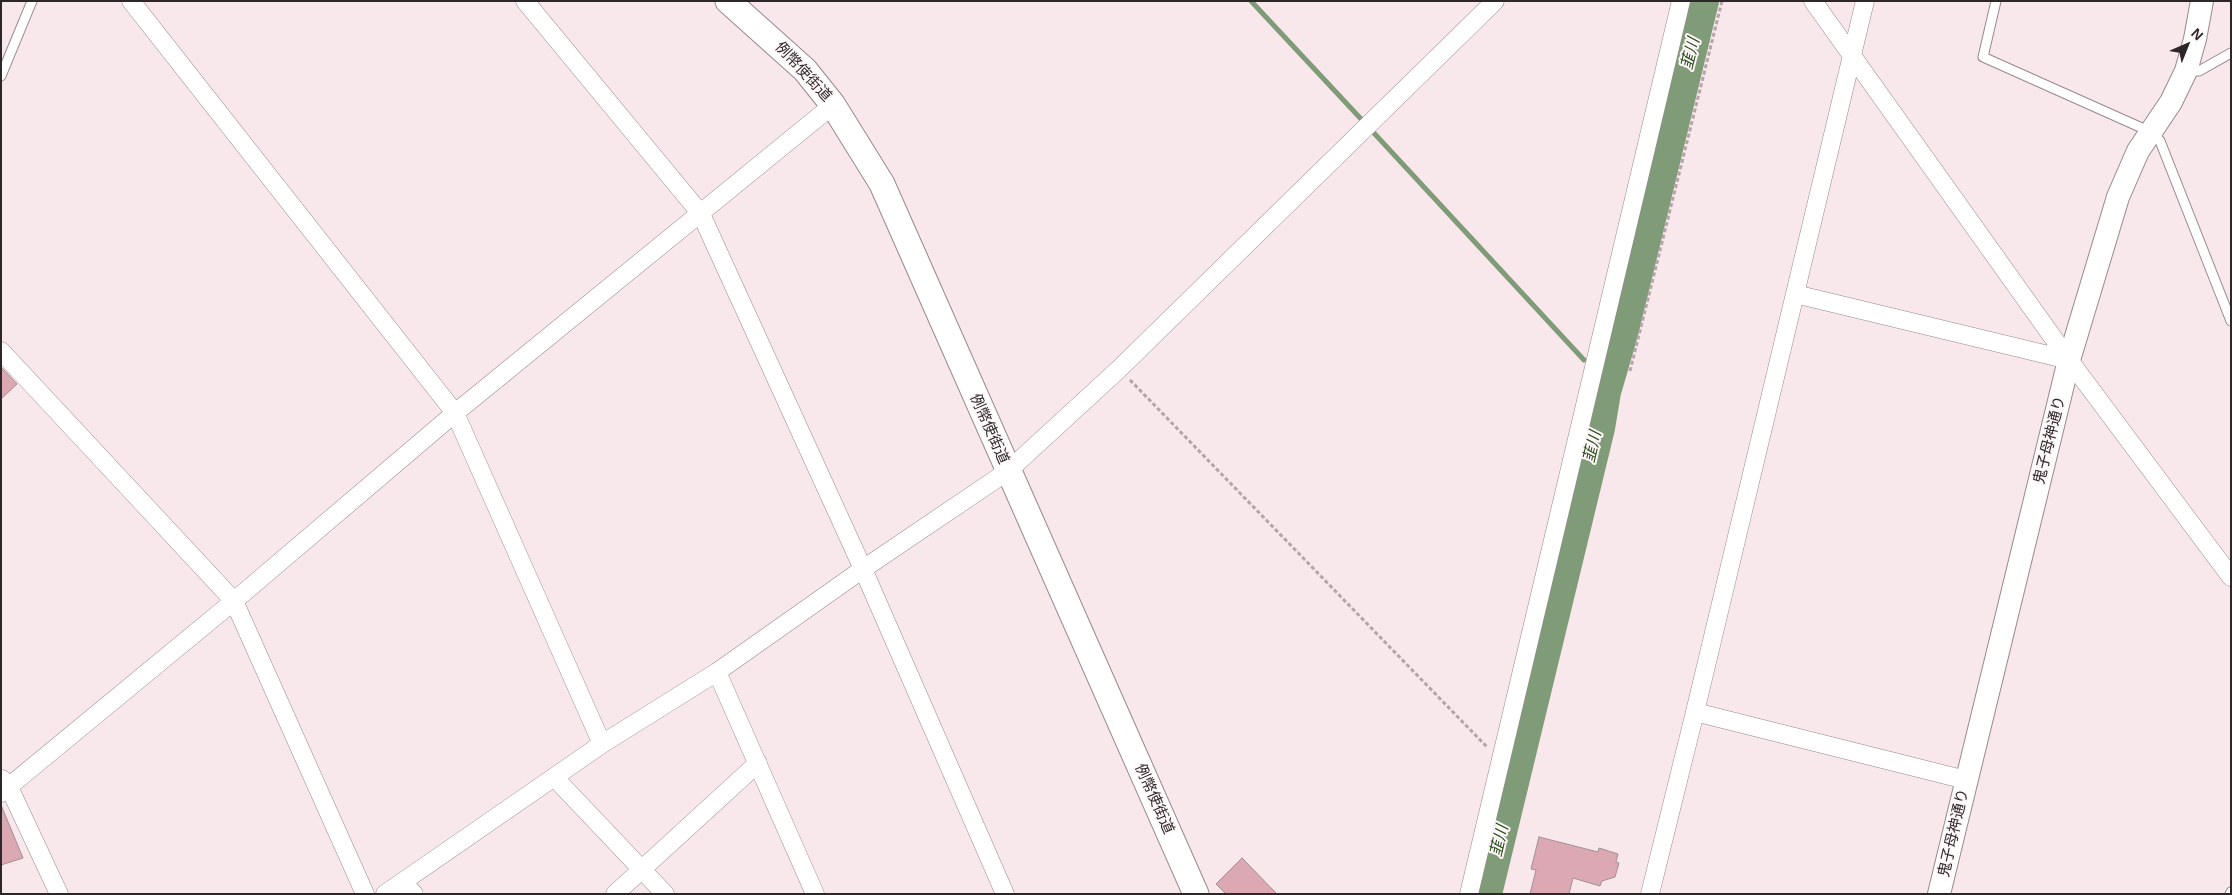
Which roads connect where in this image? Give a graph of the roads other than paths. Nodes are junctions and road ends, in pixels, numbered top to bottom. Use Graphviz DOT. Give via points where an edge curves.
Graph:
graph roads {
  1 [pos="32,1"];
  2 [pos="131,1"];
  3 [pos="525,1"];
  4 [pos="728,1"];
  5 [pos="1495,1"];
  6 [pos="1681,1"];
  7 [pos="1813,1"];
  8 [pos="1865,1"];
  9 [pos="1996,1"];
  10 [pos="2202,1"];
  11 [pos="2231,53"];
  12 [pos="1851,56"];
  13 [pos="2186,71"];
  14 [pos="1,76"];
  15 [pos="834,105"];
  16 [pos="2151,132"];
  17 [pos="701,214"];
  18 [pos="1795,294"];
  19 [pos="2231,321"];
  20 [pos="1,351"];
  21 [pos="2069,360"];
  22 [pos="455,413"];
  23 [pos="1008,471"];
  24 [pos="863,569"];
  25 [pos="2231,577"];
  26 [pos="234,601"];
  27 [pos="717,672"];
  28 [pos="1696,712"];
  29 [pos="602,744"];
  30 [pos="758,763"];
  31 [pos="554,777"];
  32 [pos="1966,780"];
  33 [pos="4,786"];
  34 [pos="641,868"];
  35 [pos="408,888"];
  36 [pos="59,894"];
  37 [pos="365,894"];
  38 [pos="385,894"];
  39 [pos="615,894"];
  40 [pos="665,894"];
  41 [pos="815,894"];
  42 [pos="1005,894"];
  43 [pos="1196,894"];
  44 [pos="1469,894"];
  45 [pos="1650,894"];
  46 [pos="1939,894"];
  1 -- 14 [label="lane"];
  2 -- 22 [label="street"];
  3 -- 17 [label="street"];
  4 -- 15 [label="main road, 例幣使街道" via="798,64"];
  5 -- 23 [label="street" via="1119,368"];
  6 -- 44 [label="street"];
  7 -- 12 [label="street"];
  8 -- 12 [label="street"];
  9 -- 16 [label="lane" via="1983,57"];
  10 -- 13 [label="street, 鬼子母神通り"];
  11 -- 13 [label="lane" via="2199,72"];
  12 -- 18 [label="street"];
  12 -- 21 [label="street"];
  13 -- 16 [label="street, 鬼子母神通り"];
  15 -- 17 [label="street"];
  15 -- 23 [label="main road, 例幣使街道" via="882,184"];
  16 -- 19 [label="lane" via="2160,141"];
  16 -- 21 [label="street, 鬼子母神通り" via="2118,196"];
  17 -- 22 [label="street"];
  17 -- 24 [label="street"];
  18 -- 21 [label="street"];
  18 -- 28 [label="street"];
  20 -- 26 [label="street"];
  21 -- 25 [label="street"];
  21 -- 32 [label="street, 鬼子母神通り"];
  22 -- 26 [label="street"];
  22 -- 29 [label="street"];
  23 -- 24 [label="street"];
  23 -- 43 [label="main road, 例幣使街道"];
  24 -- 27 [label="street"];
  24 -- 42 [label="street"];
  26 -- 33 [label="street"];
  26 -- 37 [label="street"];
  27 -- 29 [label="street"];
  27 -- 30 [label="street"];
  28 -- 32 [label="street"];
  28 -- 45 [label="street"];
  29 -- 31 [label="street"];
  30 -- 34 [label="street"];
  30 -- 41 [label="street"];
  31 -- 34 [label="street"];
  31 -- 35 [label="street"];
  32 -- 46 [label="street, 鬼子母神通り"];
  33 -- 36 [label="street"];
  34 -- 39 [label="street"];
  34 -- 40 [label="street"];
  35 -- 38 [label="street"];
}
